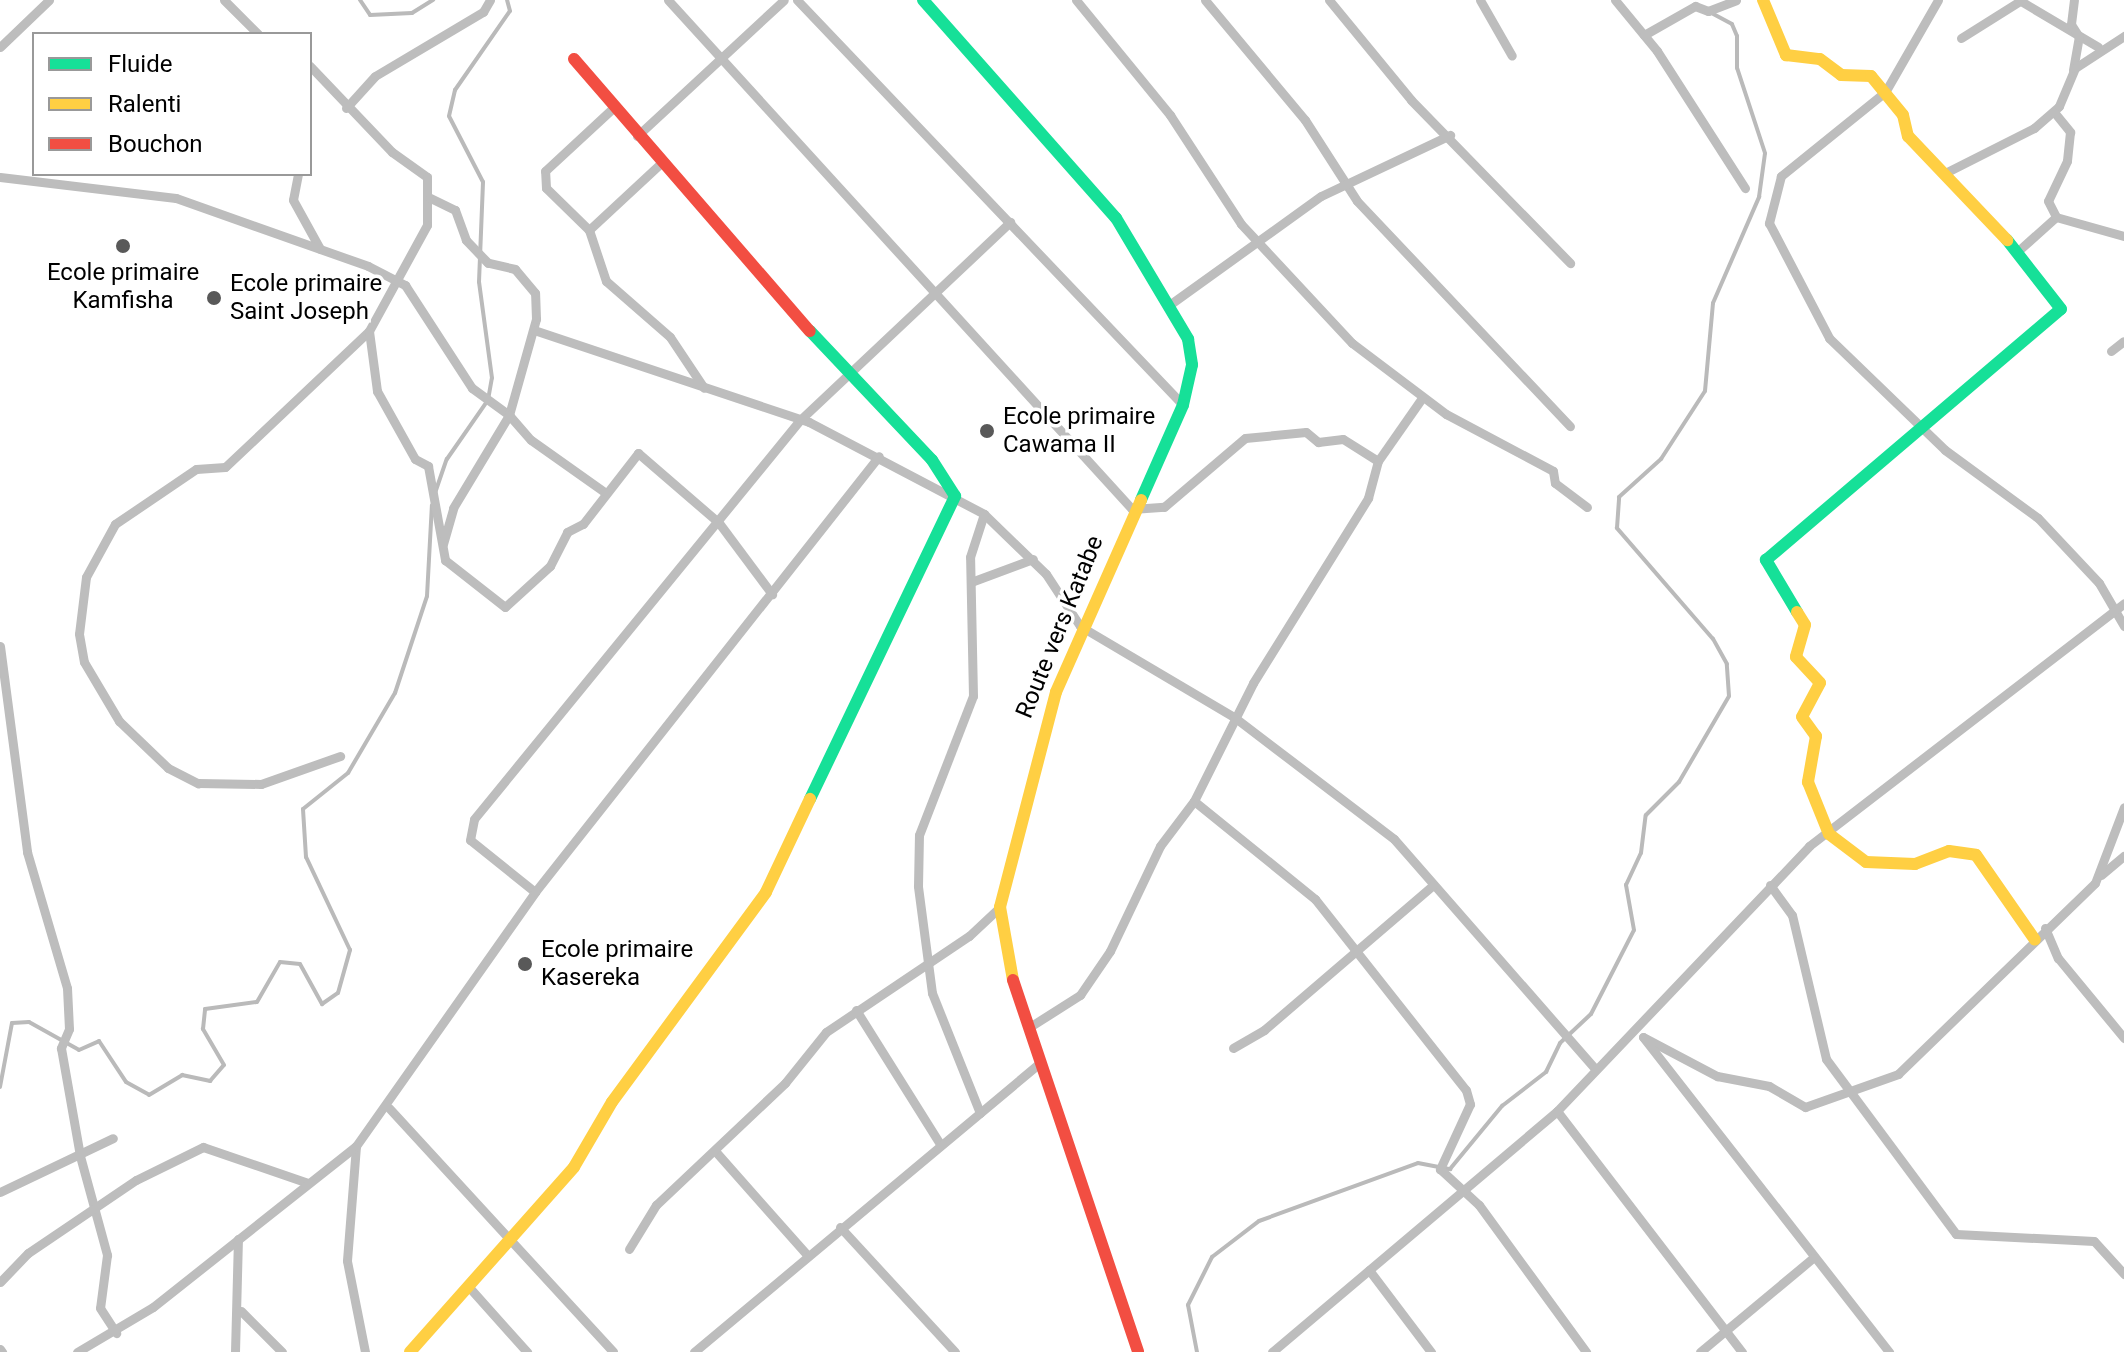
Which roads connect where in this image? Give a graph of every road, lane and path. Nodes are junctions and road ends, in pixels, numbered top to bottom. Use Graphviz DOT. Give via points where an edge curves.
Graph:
graph roads {
  1 [pos="49,0"];
  2 [pos="224,0"];
  3 [pos="490,0"];
  4 [pos="668,0"];
  5 [pos="784,0"];
  6 [pos="797,0"];
  7 [pos="923,0"];
  8 [pos="1076,0"];
  9 [pos="1205,0"];
  10 [pos="1329,0"];
  11 [pos="1480,0"];
  12 [pos="1615,0"];
  13 [pos="1736,0"];
  14 [pos="1763,0"];
  15 [pos="1938,0"];
  16 [pos="2019,0"];
  17 [pos="2074,0"];
  18 [pos="256,32"];
  19 [pos="1644,35"];
  20 [pos="2124,36"];
  21 [pos="2079,37"];
  22 [pos="1961,38"];
  23 [pos="0,47"];
  24 [pos="2098,47"];
  25 [pos="1512,56"];
  26 [pos="719,57"];
  27 [pos="574,59"];
  28 [pos="312,68"];
  29 [pos="2072,73"];
  30 [pos="1885,92"];
  31 [pos="614,107"];
  32 [pos="346,108"];
  33 [pos="2054,112"];
  34 [pos="1450,135"];
  35 [pos="637,136"];
  36 [pos="660,164"];
  37 [pos="1945,173"];
  38 [pos="298,176"];
  39 [pos="0,177"];
  40 [pos="1347,185"];
  41 [pos="1745,188"];
  42 [pos="430,198"];
  43 [pos="2056,217"];
  44 [pos="1010,222"];
  45 [pos="589,230"];
  46 [pos="2124,236"];
  47 [pos="1260,240"];
  48 [pos="320,249"];
  49 [pos="2018,251"];
  50 [pos="1570,263"];
  51 [pos="394,278"];
  52 [pos="936,291"];
  53 [pos="1172,303"];
  54 [pos="534,330"];
  55 [pos="369,331"];
  56 [pos="2124,341"];
  57 [pos="2111,351"];
  58 [pos="849,374"];
  59 [pos="704,388"];
  60 [pos="1422,398"];
  61 [pos="1183,405"];
  62 [pos="509,415"];
  63 [pos="800,420"];
  64 [pos="1570,426"];
  65 [pos="1919,426"];
  66 [pos="879,456"];
  67 [pos="1378,461"];
  68 [pos="603,491"];
  69 [pos="955,496"];
  70 [pos="1587,507"];
  71 [pos="1132,509"];
  72 [pos="984,514"];
  73 [pos="719,523"];
  74 [pos="443,544"];
  75 [pos="1033,559"];
  76 [pos="971,582"];
  77 [pos="772,594"];
  78 [pos="2121,606"];
  79 [pos="1080,626"];
  80 [pos="2124,626"];
  81 [pos="0,646"];
  82 [pos="1234,717"];
  83 [pos="340,756"];
  84 [pos="1194,801"];
  85 [pos="2124,807"];
  86 [pos="1829,834"];
  87 [pos="2124,856"];
  88 [pos="2101,875"];
  89 [pos="1433,885"];
  90 [pos="1770,885"];
  91 [pos="535,892"];
  92 [pos="1000,907"];
  93 [pos="2045,928"];
  94 [pos="2035,940"];
  95 [pos="1356,955"];
  96 [pos="926,964"];
  97 [pos="856,1010"];
  98 [pos="1028,1028"];
  99 [pos="1640,1034"];
  100 [pos="2124,1038"];
  101 [pos="1233,1048"];
  102 [pos="1039,1064"];
  103 [pos="1595,1069"];
  104 [pos="1847,1093"];
  105 [pos="389,1108"];
  106 [pos="1557,1111"];
  107 [pos="980,1113"];
  108 [pos="113,1138"];
  109 [pos="940,1144"];
  110 [pos="356,1146"];
  111 [pos="716,1152"];
  112 [pos="80,1156"];
  113 [pos="308,1183"];
  114 [pos="0,1192"];
  115 [pos="1461,1194"];
  116 [pos="95,1209"];
  117 [pos="840,1227"];
  118 [pos="238,1239"];
  119 [pos="512,1243"];
  120 [pos="629,1249"];
  121 [pos="808,1256"];
  122 [pos="1813,1258"];
  123 [pos="1369,1270"];
  124 [pos="2124,1274"];
  125 [pos="0,1282"];
  126 [pos="468,1286"];
  127 [pos="241,1311"];
  128 [pos="1724,1332"];
  129 [pos="116,1333"];
  130 [pos="77,1352"];
  131 [pos="235,1352"];
  132 [pos="282,1352"];
  133 [pos="365,1352"];
  134 [pos="410,1352"];
  135 [pos="527,1352"];
  136 [pos="613,1352"];
  137 [pos="694,1352"];
  138 [pos="955,1352"];
  139 [pos="1138,1352"];
  140 [pos="1272,1352"];
  141 [pos="1431,1352"];
  142 [pos="1586,1352"];
  143 [pos="1700,1352"];
  144 [pos="1742,1352"];
  145 [pos="1889,1352"];
  1 -- 23 [label="street"];
  2 -- 18 [label="street"];
  3 -- 32 [label="street" via="483,12 375,76"];
  4 -- 26 [label="street"];
  5 -- 26 [label="street"];
  6 -- 44 [label="street"];
  7 -- 53 [label="street, Route vers Katabe" via="1088,183"];
  8 -- 47 [label="street" via="1170,115 1227,207"];
  9 -- 40 [label="street" via="1275,80"];
  10 -- 34 [label="street"];
  11 -- 25 [label="street"];
  12 -- 19 [label="street"];
  13 -- 19 [label="street" via="1708,11 1695,6"];
  14 -- 30 [label="street" via="1786,55 1820,59 1841,75 1871,76"];
  15 -- 30 [label="street"];
  16 -- 21 [label="street"];
  16 -- 22 [label="street"];
  17 -- 21 [label="street" via="2071,24"];
  19 -- 41 [label="street"];
  20 -- 24 [label="street"];
  21 -- 24 [label="street"];
  21 -- 29 [label="street"];
  24 -- 29 [label="street"];
  26 -- 35 [label="street"];
  26 -- 52 [label="street"];
  27 -- 31 [label="street"];
  28 -- 32 [label="street"];
  29 -- 33 [label="street"];
  30 -- 37 [label="street" via="1908,136"];
  30 -- 65 [label="street" via="1784,173 1769,219 1806,282 1819,325"];
  31 -- 35 [label="street"];
  31 -- 45 [label="street" via="545,171 552,196"];
  32 -- 42 [label="street" via="392,152 414,162"];
  33 -- 37 [label="street"];
  33 -- 43 [label="street" via="2070,132 2067,161 2048,201"];
  34 -- 40 [label="street"];
  34 -- 50 [label="street"];
  35 -- 36 [label="street"];
  36 -- 45 [label="street"];
  36 -- 58 [label="street"];
  37 -- 49 [label="street"];
  38 -- 48 [label="street" via="293,200"];
  39 -- 48 [label="street" via="176,198"];
  40 -- 47 [label="street"];
  40 -- 64 [label="street"];
  42 -- 51 [label="street" via="427,225"];
  42 -- 54 [label="street" via="455,210 466,240 486,261 515,269 531,286 538,301"];
  43 -- 46 [label="street"];
  43 -- 49 [label="street"];
  44 -- 52 [label="street"];
  44 -- 61 [label="street"];
  45 -- 59 [label="street" via="606,281 670,337"];
  47 -- 53 [label="street"];
  47 -- 60 [label="street" via="1352,343"];
  48 -- 51 [label="street"];
  49 -- 65 [label="street" via="2061,309"];
  51 -- 55 [label="street"];
  51 -- 62 [label="street" via="472,388"];
  52 -- 58 [label="street"];
  52 -- 71 [label="street"];
  53 -- 61 [label="street, Route vers Katabe" via="1192,365"];
  54 -- 59 [label="street"];
  54 -- 62 [label="street"];
  55 -- 74 [label="street" via="377,391 415,459 428,466"];
  55 -- 83 [label="street" via="225,467 196,469 124,515 90,569 80,612 80,651 107,705 178,774 206,784 261,784"];
  56 -- 57 [label="street"];
  58 -- 63 [label="street"];
  58 -- 69 [label="street" via="932,460"];
  59 -- 63 [label="street"];
  60 -- 67 [label="street"];
  60 -- 70 [label="street" via="1553,471 1555,483"];
  61 -- 71 [label="street, Route vers Katabe"];
  62 -- 68 [label="street"];
  62 -- 74 [label="street" via="453,508"];
  63 -- 66 [label="street"];
  63 -- 73 [label="street"];
  65 -- 78 [label="street" via="2038,518"];
  65 -- 86 [label="street" via="1766,560 1805,625 1796,657 1820,683 1802,717 1816,736 1808,782"];
  66 -- 69 [label="street"];
  66 -- 77 [label="street"];
  67 -- 71 [label="street" via="1343,439 1318,442 1306,432 1245,438 1164,507"];
  67 -- 82 [label="street" via="1351,529"];
  68 -- 73 [label="street" via="641,454"];
  68 -- 74 [label="street" via="583,524 562,539 550,566 508,607 445,560"];
  69 -- 72 [label="street"];
  69 -- 119 [label="street" via="766,892 612,1102 574,1167"];
  71 -- 79 [label="street, Route vers Katabe"];
  72 -- 75 [label="street"];
  72 -- 76 [label="street" via="972,546"];
  73 -- 77 [label="street"];
  73 -- 91 [label="street" via="470,825 470,840"];
  75 -- 76 [label="street"];
  75 -- 79 [label="street"];
  76 -- 96 [label="street" via="973,696 919,835"];
  77 -- 91 [label="street"];
  78 -- 80 [label="street"];
  78 -- 86 [label="street"];
  79 -- 82 [label="street"];
  79 -- 92 [label="street, Route vers Katabe" via="1033,757"];
  81 -- 112 [label="street" via="27,852 67,988 69,1029 61,1048"];
  82 -- 84 [label="street"];
  82 -- 89 [label="street" via="1374,822"];
  84 -- 95 [label="street" via="1301,885"];
  84 -- 98 [label="street" via="1160,846 1110,951 1080,995"];
  85 -- 88 [label="street"];
  86 -- 90 [label="street"];
  86 -- 94 [label="street" via="1866,862 1915,864 1940,853 1976,855"];
  87 -- 88 [label="street"];
  88 -- 93 [label="street"];
  89 -- 95 [label="street"];
  89 -- 103 [label="street"];
  90 -- 99 [label="street"];
  90 -- 104 [label="street" via="1792,915 1819,1045"];
  91 -- 105 [label="street" via="431,1035"];
  92 -- 96 [label="street"];
  92 -- 98 [label="street, Route vers Katabe" via="1006,960"];
  93 -- 94 [label="street"];
  93 -- 100 [label="street" via="2058,958"];
  94 -- 104 [label="street" via="1898,1074"];
  95 -- 101 [label="street"];
  95 -- 115 [label="street" via="1466,1090 1470,1104 1440,1163"];
  96 -- 97 [label="street"];
  96 -- 107 [label="street" via="954,1061"];
  97 -- 109 [label="street"];
  97 -- 111 [label="street"];
  98 -- 102 [label="street, Route vers Katabe"];
  99 -- 103 [label="street"];
  99 -- 104 [label="street" via="1717,1076 1769,1086 1805,1107"];
  99 -- 122 [label="street"];
  102 -- 107 [label="street"];
  102 -- 139 [label="street, Route vers Katabe"];
  103 -- 106 [label="street"];
  104 -- 124 [label="street" via="1961,1238 2041,1233 2094,1241"];
  105 -- 110 [label="street"];
  105 -- 119 [label="street"];
  106 -- 115 [label="street"];
  106 -- 128 [label="street"];
  107 -- 109 [label="street"];
  108 -- 112 [label="street"];
  109 -- 117 [label="street"];
  110 -- 113 [label="street"];
  110 -- 133 [label="street" via="347,1261"];
  111 -- 120 [label="street" via="656,1205"];
  111 -- 121 [label="street"];
  112 -- 114 [label="street"];
  112 -- 116 [label="street"];
  113 -- 116 [label="street" via="203,1147"];
  113 -- 118 [label="street"];
  115 -- 123 [label="street"];
  115 -- 142 [label="street" via="1479,1205"];
  116 -- 125 [label="street" via="28,1253"];
  116 -- 129 [label="street" via="107,1255 100,1308"];
  117 -- 121 [label="street"];
  117 -- 138 [label="street"];
  118 -- 127 [label="street"];
  118 -- 129 [label="street"];
  119 -- 126 [label="street"];
  119 -- 136 [label="street"];
  121 -- 137 [label="street"];
  122 -- 128 [label="street"];
  122 -- 145 [label="street"];
  123 -- 140 [label="street"];
  123 -- 141 [label="street"];
  126 -- 134 [label="street"];
  126 -- 135 [label="street"];
  127 -- 131 [label="street"];
  127 -- 132 [label="street"];
  128 -- 143 [label="street"];
  128 -- 144 [label="street"];
  129 -- 130 [label="street"];
}
